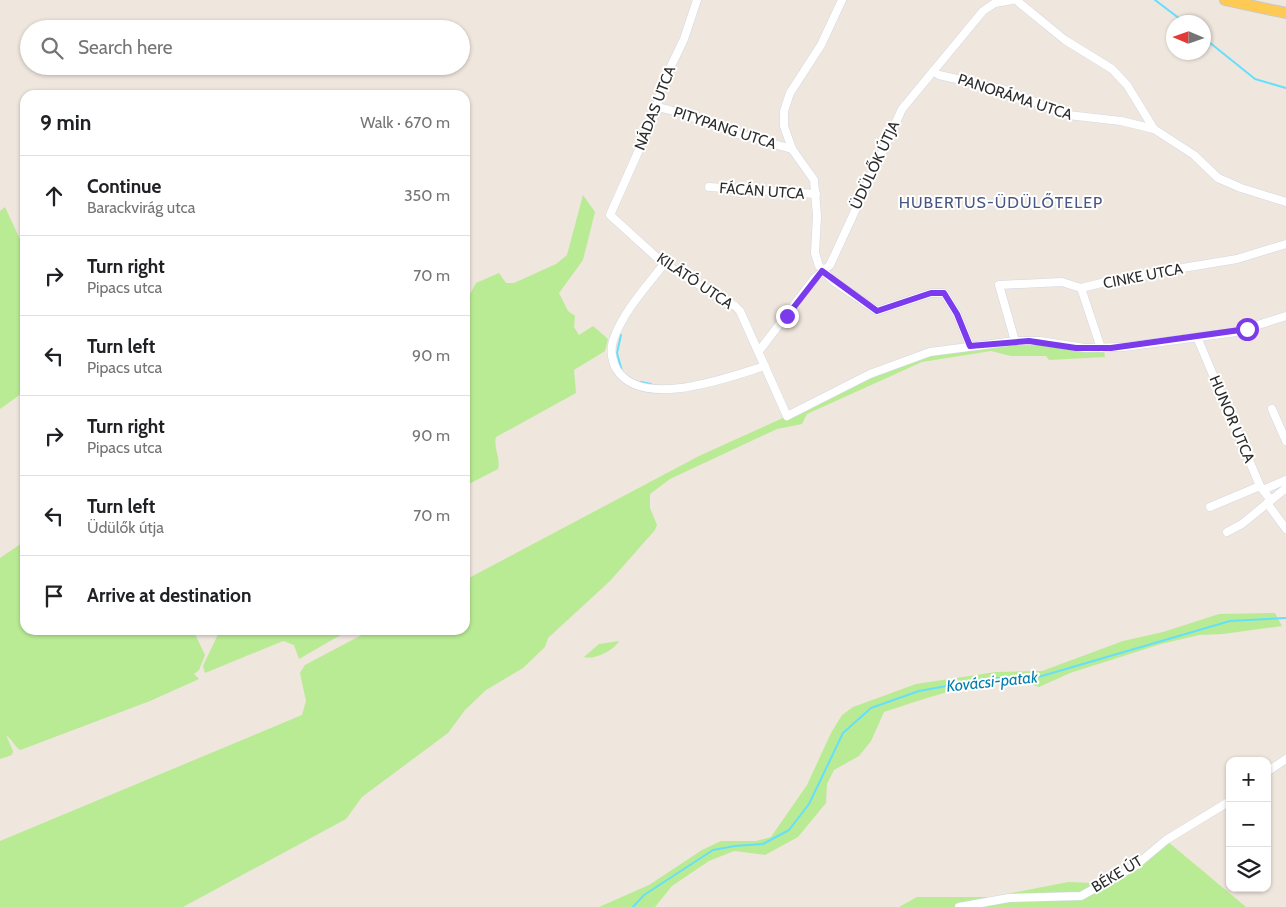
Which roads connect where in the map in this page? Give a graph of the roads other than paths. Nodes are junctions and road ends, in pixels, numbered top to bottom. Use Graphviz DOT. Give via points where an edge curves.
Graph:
graph roads {
  1 [pos="697,0"];
  2 [pos="842,0"];
  3 [pos="1012,0"];
  4 [pos="1016,0"];
  5 [pos="1225,0"];
  6 [pos="1286,13"];
  7 [pos="932,71"];
  8 [pos="658,107"];
  9 [pos="1154,129"];
  10 [pos="792,149"];
  11 [pos="709,187"];
  12 [pos="816,194"];
  13 [pos="1286,202"];
  14 [pos="610,215"];
  15 [pos="1286,244"];
  16 [pos="664,264"];
  17 [pos="822,271"];
  18 [pos="1082,288"];
  19 [pos="1286,316"];
  20 [pos="1197,337"];
  21 [pos="1015,341"];
  22 [pos="970,346"];
  23 [pos="1101,348"];
  24 [pos="759,351"];
  25 [pos="765,366"];
  26 [pos="1272,409"];
  27 [pos="1286,441"];
  28 [pos="1286,480"];
  29 [pos="1261,488"];
  30 [pos="1286,488"];
  31 [pos="1269,501"];
  32 [pos="1210,507"];
  33 [pos="1286,529"];
  34 [pos="1227,532"];
  35 [pos="1286,759"];
  36 [pos="1271,769"];
  37 [pos="1228,802"];
  38 [pos="959,907"];
  1 -- 8 [label="street, NÁDAS UTCA" via="684,39 662,85"];
  2 -- 10 [label="street" via="786,103 784,126"];
  3 -- 7 [label="street, ÜDÜLŐK ÚTJA" via="983,11"];
  4 -- 9 [label="street" via="1064,40 1112,69 1127,85"];
  5 -- 6 [label="main road"];
  7 -- 9 [label="street, PANORÁMA UTCA" via="1005,90 1068,115"];
  7 -- 17 [label="street, ÜDÜLŐK ÚTJA" via="902,109 830,265"];
  8 -- 10 [label="street, PITYPANG UTCA"];
  8 -- 14 [label="street, NÁDAS UTCA"];
  9 -- 13 [label="street, PANORÁMA UTCA" via="1194,155 1218,178"];
  10 -- 12 [label="street" via="812,174"];
  11 -- 12 [label="street, FÁCÁN UTCA"];
  12 -- 17 [label="street" via="816,258"];
  14 -- 16 [label="street, KILÁTÓ UTCA"];
  15 -- 18 [label="street, CINKE UTCA" via="1237,259"];
  16 -- 24 [label="street, KILÁTÓ UTCA" via="735,306"];
  16 -- 25 [label="street" via="626,316 612,343 615,367 621,376 646,389 657,389 700,384"];
  17 -- 22 [label="street" via="877,311 931,293 944,293"];
  17 -- 24 [label="street, ÜDÜLŐK ÚTJA"];
  18 -- 21 [label="street, CINKE UTCA" via="1062,282 1000,285"];
  18 -- 23 [label="street"];
  19 -- 20 [label="street" via="1247,329"];
  20 -- 23 [label="street"];
  20 -- 29 [label="street, HUNOR UTCA"];
  21 -- 22 [label="street"];
  21 -- 23 [label="street"];
  22 -- 25 [label="street, KILÁTÓ UTCA" via="910,358 787,416"];
  24 -- 25 [label="street, KILÁTÓ UTCA"];
  26 -- 27 [label="street"];
  28 -- 29 [label="street"];
  29 -- 31 [label="street, HUNOR UTCA"];
  29 -- 32 [label="street"];
  30 -- 31 [label="street"];
  31 -- 33 [label="street, HUNOR UTCA"];
  31 -- 34 [label="street"];
  35 -- 36 [label="street"];
  37 -- 38 [label="street, BÉKE ÚT" via="1166,840 1135,866 1081,896 1008,898"];
}
